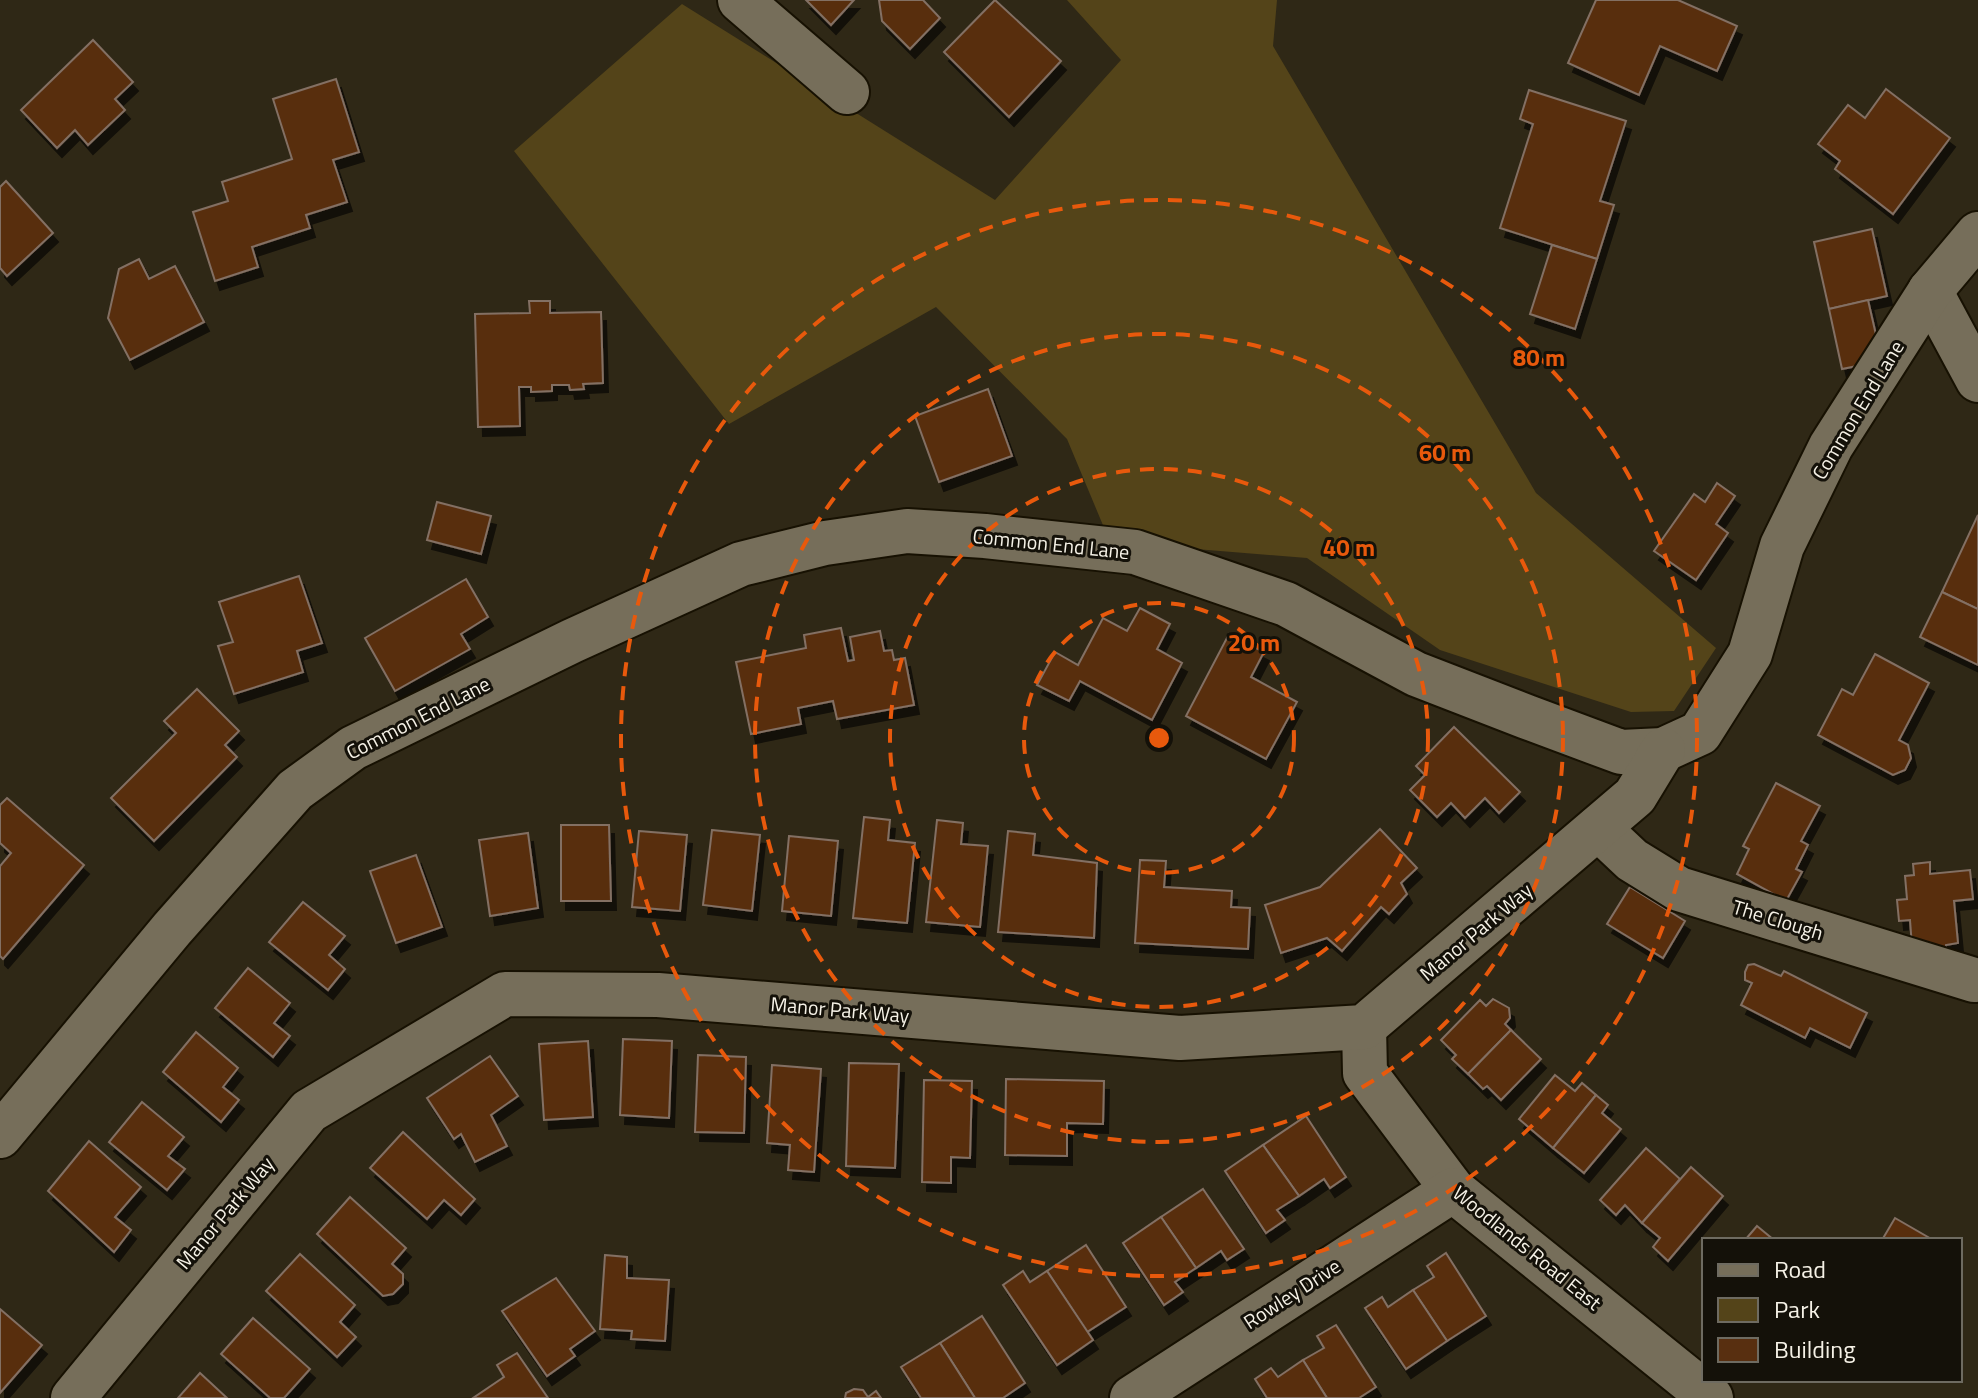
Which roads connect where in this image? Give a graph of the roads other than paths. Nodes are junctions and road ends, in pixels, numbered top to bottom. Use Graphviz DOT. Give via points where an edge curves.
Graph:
graph roads {
  1 [pos="740,0"];
  2 [pos="847,92"];
  3 [pos="1978,234"];
  4 [pos="1930,291"];
  5 [pos="1978,380"];
  6 [pos="1663,750"];
  7 [pos="1598,828"];
  8 [pos="1974,980"];
  9 [pos="1364,1027"];
  10 [pos="0,1136"];
  11 [pos="1453,1190"];
  12 [pos="73,1398"];
  13 [pos="1132,1398"];
  14 [pos="1711,1398"];
  1 -- 2 [label="street"];
  3 -- 4 [label="street, Common End Lane"];
  4 -- 5 [label="street"];
  4 -- 6 [label="street, Common End Lane" via="1831,446 1782,546 1750,654 1700,733"];
  6 -- 7 [label="street, Manor Park Way" via="1635,796"];
  6 -- 10 [label="street, Common End Lane" via="1621,752 1527,717 1416,674 1286,604 1135,552 907,531 825,543 741,564 353,748 295,790"];
  7 -- 8 [label="street, The Clough" via="1632,860 1679,889"];
  7 -- 9 [label="street, Manor Park Way"];
  9 -- 11 [label="street, Woodlands Road East" via="1365,1073"];
  9 -- 12 [label="street, Manor Park Way" via="1180,1038 658,995 505,994 309,1111"];
  11 -- 13 [label="street, Rowley Drive"];
  11 -- 14 [label="street, Woodlands Road East"];
}
